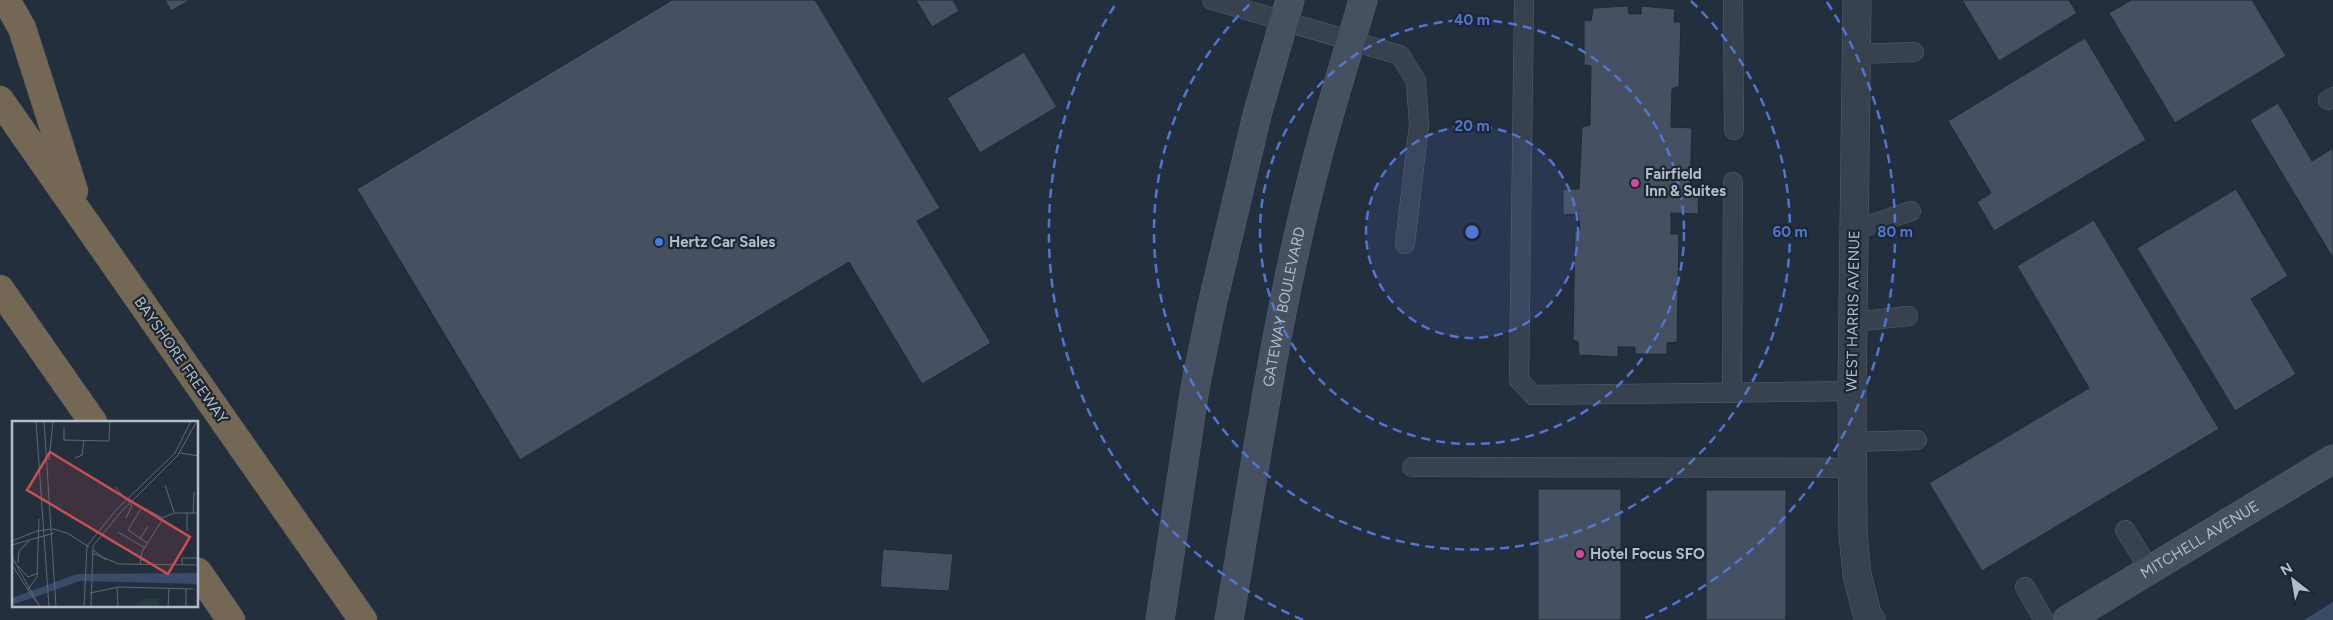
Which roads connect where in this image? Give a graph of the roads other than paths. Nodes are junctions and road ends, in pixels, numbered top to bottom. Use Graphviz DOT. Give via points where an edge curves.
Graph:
graph roads {
  1 [pos="6,0"];
  2 [pos="1212,0"];
  3 [pos="1363,0"];
  4 [pos="1524,0"];
  5 [pos="1733,0"];
  6 [pos="1857,0"];
  7 [pos="1286,10"];
  8 [pos="1352,41"];
  9 [pos="1914,52"];
  10 [pos="1856,54"];
  11 [pos="0,100"];
  12 [pos="1734,130"];
  13 [pos="1733,182"];
  14 [pos="1911,211"];
  15 [pos="83,219"];
  16 [pos="1855,230"];
  17 [pos="1405,244"];
  18 [pos="0,288"];
  19 [pos="1908,316"];
  20 [pos="1854,322"];
  21 [pos="1852,391"];
  22 [pos="1732,393"];
  23 [pos="92,421"];
  24 [pos="1918,440"];
  25 [pos="1853,455"];
  26 [pos="2333,459"];
  27 [pos="1412,466"];
  28 [pos="2126,530"];
  29 [pos="2150,570"];
  30 [pos="199,574"];
  31 [pos="2025,587"];
  32 [pos="230,620"];
  33 [pos="364,620"];
  34 [pos="1160,620"];
  35 [pos="1229,620"];
  36 [pos="1871,620"];
  37 [pos="2044,620"];
  38 [pos="2067,620"];
  1 -- 15 [label="highway" via="22,28"];
  2 -- 7 [label="lane"];
  3 -- 8 [label="main road, GATEWAY BOULEVARD"];
  4 -- 22 [label="lane" via="1518,380 1533,395"];
  5 -- 12 [label="lane"];
  6 -- 10 [label="street, WEST HARRIS AVENUE"];
  7 -- 8 [label="lane"];
  7 -- 34 [label="main road" via="1254,124 1212,305 1195,388"];
  8 -- 17 [label="lane" via="1400,55 1416,81 1419,126"];
  8 -- 35 [label="main road, GATEWAY BOULEVARD" via="1315,167 1283,311"];
  9 -- 10 [label="lane"];
  10 -- 16 [label="street, WEST HARRIS AVENUE"];
  11 -- 15 [label="highway, BAYSHORE FREEWAY"];
  13 -- 22 [label="lane"];
  14 -- 16 [label="lane"];
  15 -- 33 [label="highway, BAYSHORE FREEWAY"];
  16 -- 20 [label="street, WEST HARRIS AVENUE"];
  18 -- 23 [label="highway"];
  19 -- 20 [label="lane"];
  20 -- 21 [label="street, WEST HARRIS AVENUE"];
  21 -- 22 [label="lane"];
  21 -- 25 [label="street, WEST HARRIS AVENUE"];
  24 -- 25 [label="lane"];
  25 -- 27 [label="lane"];
  25 -- 36 [label="street, WEST HARRIS AVENUE" via="1853,533 1857,575"];
  26 -- 29 [label="main road, MITCHELL AVENUE"];
  28 -- 29 [label="lane"];
  29 -- 38 [label="main road, MITCHELL AVENUE"];
  30 -- 32 [label="highway"];
  31 -- 37 [label="lane"];
}
